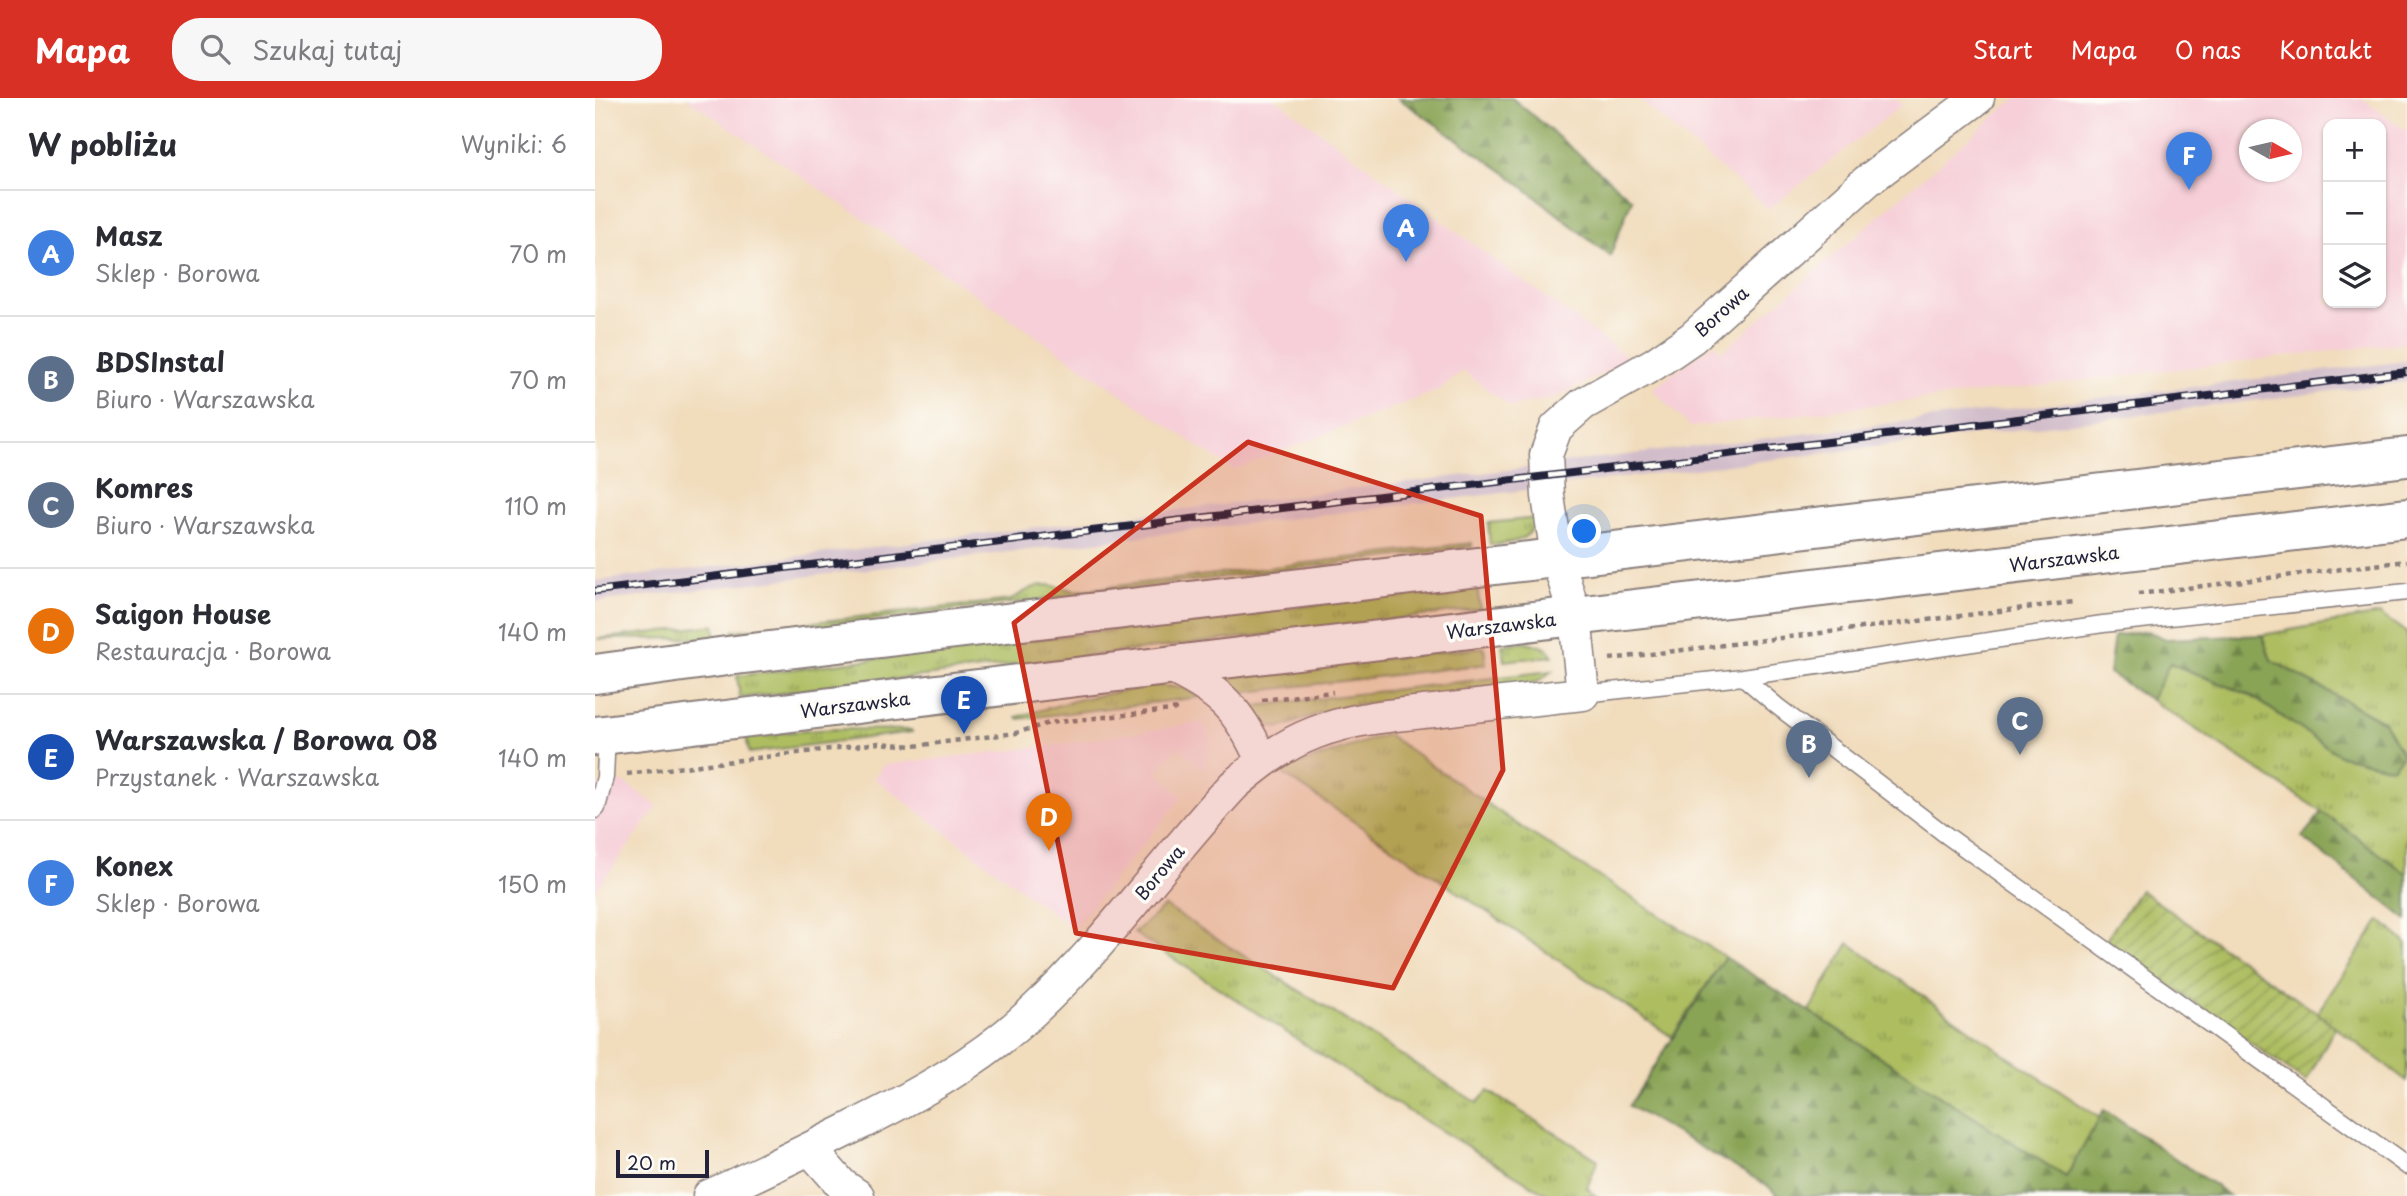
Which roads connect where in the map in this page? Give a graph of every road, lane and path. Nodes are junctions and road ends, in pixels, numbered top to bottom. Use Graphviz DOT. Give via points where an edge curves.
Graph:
graph roads {
  1 [pos="1978,98"];
  2 [pos="2407,457"];
  3 [pos="2407,518"];
  4 [pos="1557,557"];
  5 [pos="2407,561"];
  6 [pos="2407,592"];
  7 [pos="2129,595"];
  8 [pos="2074,602"];
  9 [pos="1575,615"];
  10 [pos="1601,660"];
  11 [pos="1168,666"];
  12 [pos="595,674"];
  13 [pos="1743,677"];
  14 [pos="1583,694"];
  15 [pos="1192,708"];
  16 [pos="601,735"];
  17 [pos="1262,761"];
  18 [pos="605,777"];
  19 [pos="595,810"];
  20 [pos="810,1149"];
  21 [pos="2407,1166"];
  22 [pos="709,1196"];
  23 [pos="857,1196"];
  1 -- 4 [label="street, Borowa" via="1867,181 1692,338 1567,416 1556,428 1546,455"];
  2 -- 4 [label="main road"];
  3 -- 9 [label="main road, Warszawska"];
  4 -- 9 [label="street, Borowa"];
  4 -- 12 [label="main road"];
  5 -- 7 [label="path"];
  6 -- 13 [label="lane" via="2103,624"];
  8 -- 10 [label="path"];
  9 -- 11 [label="main road, Warszawska"];
  9 -- 14 [label="street"];
  11 -- 16 [label="main road, Warszawska"];
  11 -- 17 [label="street" via="1201,682 1230,704"];
  13 -- 14 [label="lane"];
  13 -- 21 [label="lane" via="1942,832"];
  14 -- 17 [label="street, Borowa" via="1349,723 1317,732"];
  15 -- 18 [label="path" via="1049,723 1016,733 913,746 879,743"];
  16 -- 18 [label="lane"];
  17 -- 20 [label="street, Borowa" via="1211,810 1089,955 1030,1014 925,1090"];
  18 -- 19 [label="lane"];
  20 -- 22 [label="street, Borowa"];
  20 -- 23 [label="street"];
}
